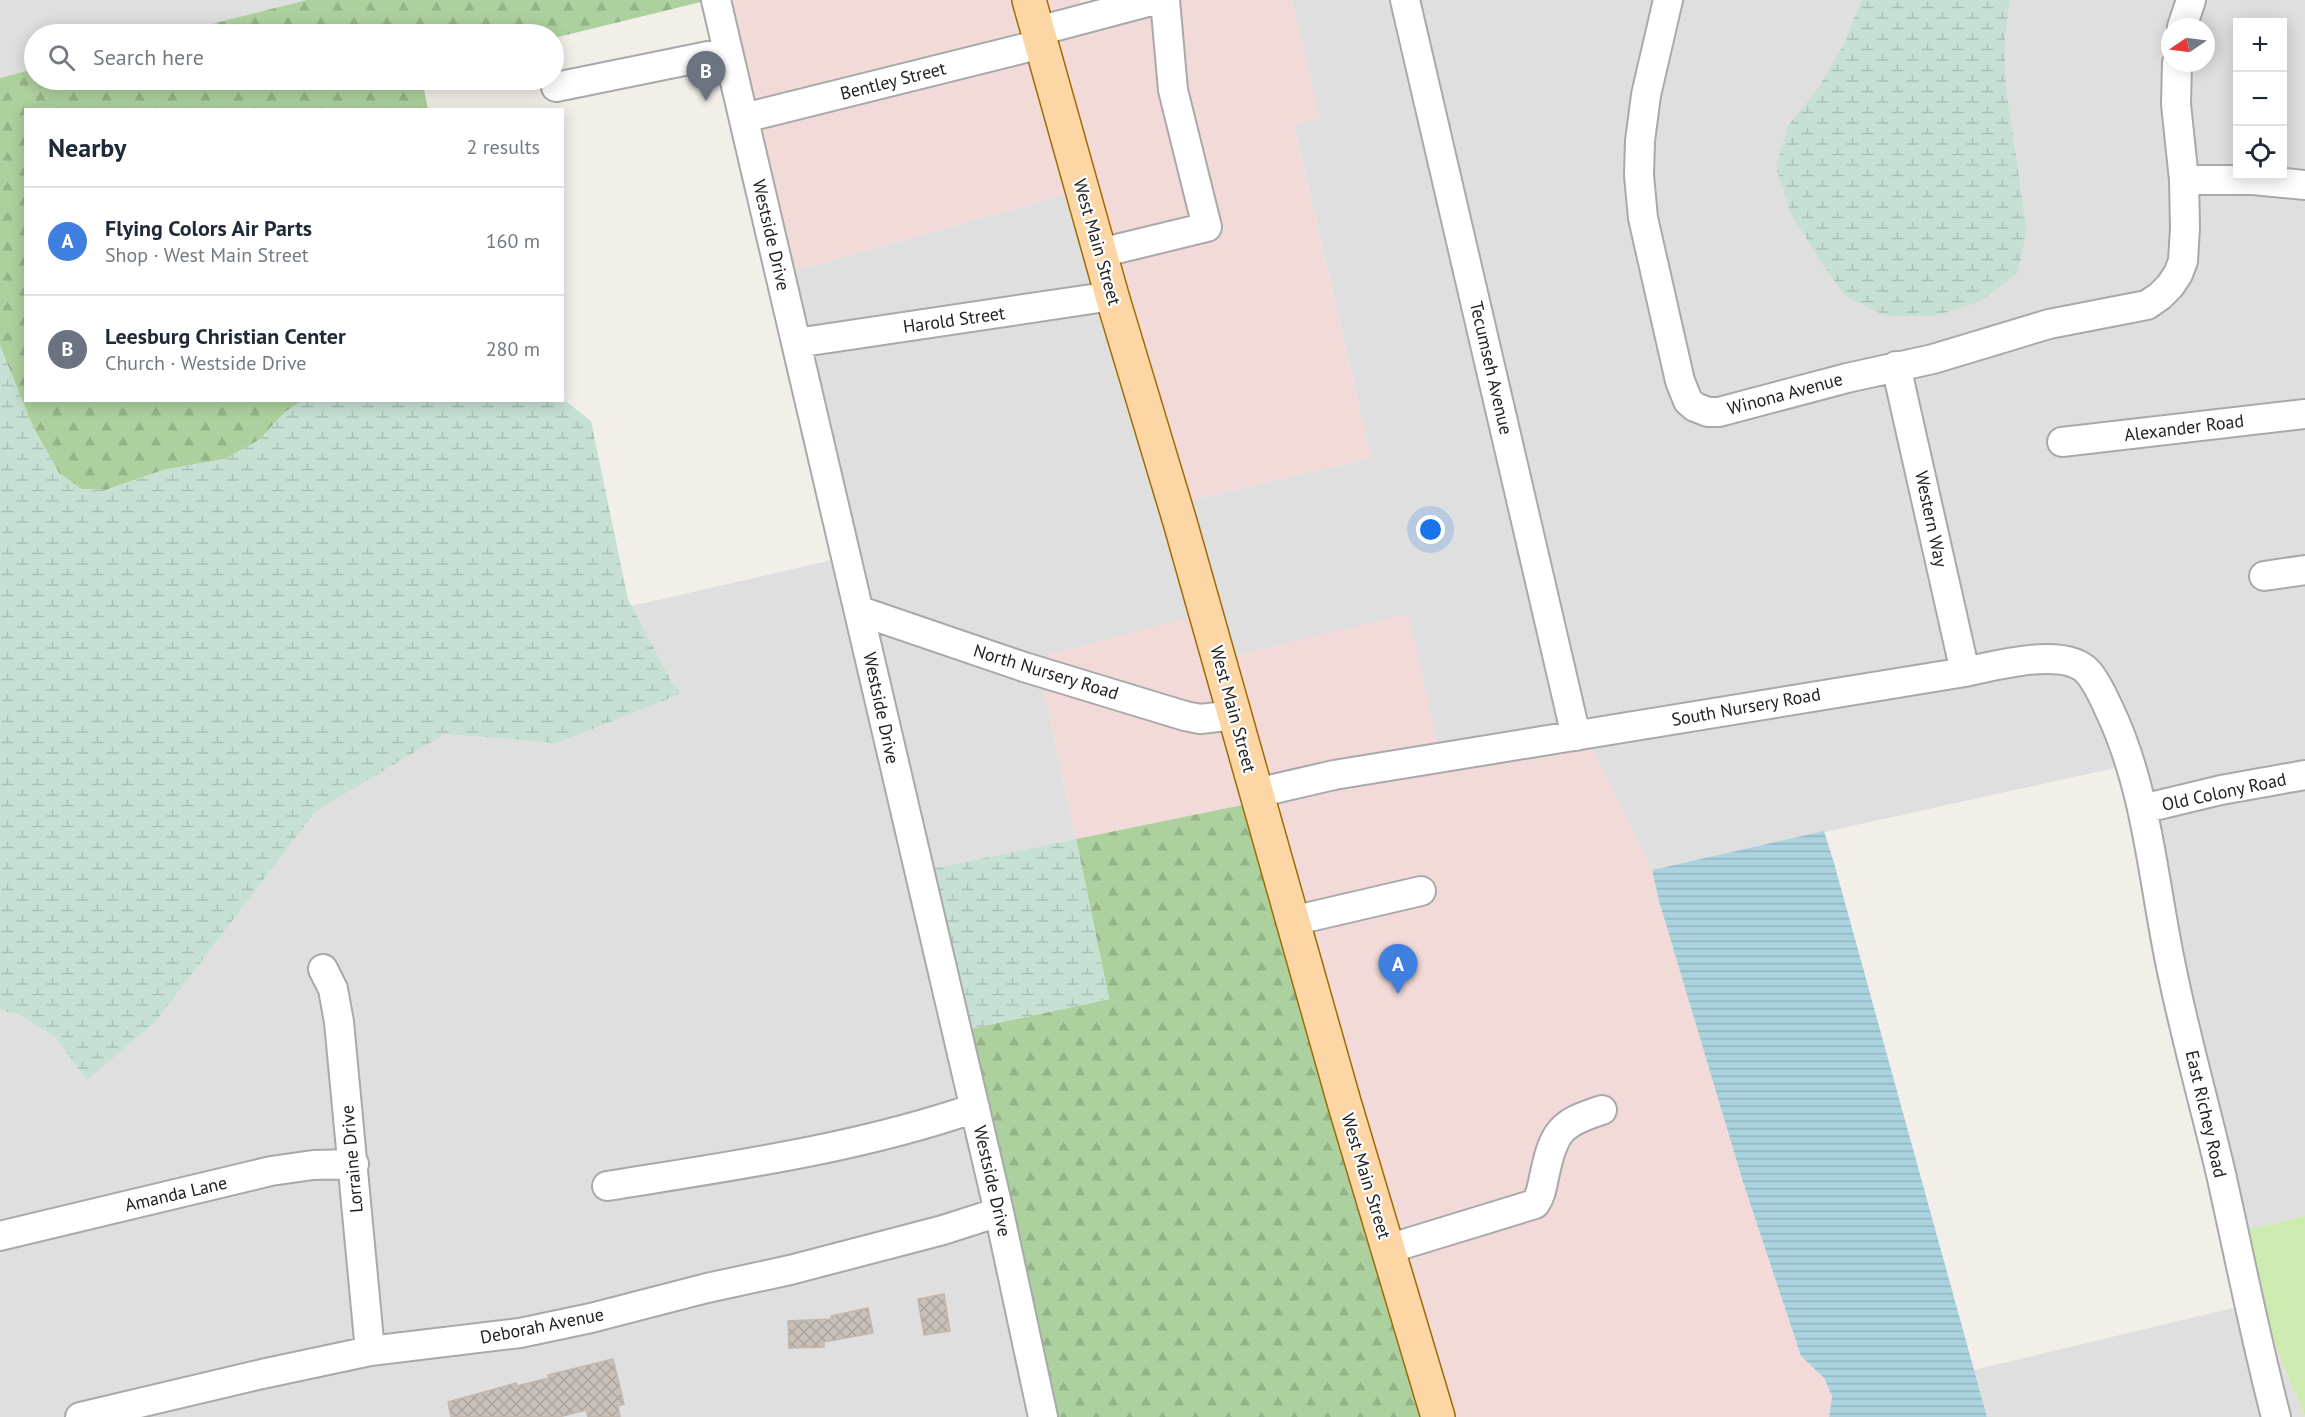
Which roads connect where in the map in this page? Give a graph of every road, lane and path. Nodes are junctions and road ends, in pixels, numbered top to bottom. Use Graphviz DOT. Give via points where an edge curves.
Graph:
graph roads {
  1 [pos="716,0"];
  2 [pos="1029,0"];
  3 [pos="1155,0"];
  4 [pos="1165,0"];
  5 [pos="1405,0"];
  6 [pos="1668,0"];
  7 [pos="2191,0"];
  8 [pos="2185,18"];
  9 [pos="1040,37"];
  10 [pos="728,51"];
  11 [pos="2177,72"];
  12 [pos="564,85"];
  13 [pos="744,118"];
  14 [pos="2184,180"];
  15 [pos="2305,185"];
  16 [pos="1100,253"];
  17 [pos="1112,296"];
  18 [pos="796,343"];
  19 [pos="1896,366"];
  20 [pos="2305,414"];
  21 [pos="2062,442"];
  22 [pos="2305,570"];
  23 [pos="2264,576"];
  24 [pos="860,610"];
  25 [pos="1965,672"];
  26 [pos="1235,715"];
  27 [pos="1576,736"];
  28 [pos="2305,775"];
  29 [pos="1256,793"];
  30 [pos="2142,809"];
  31 [pos="1421,891"];
  32 [pos="1292,921"];
  33 [pos="323,969"];
  34 [pos="975,1108"];
  35 [pos="1602,1110"];
  36 [pos="354,1164"];
  37 [pos="607,1186"];
  38 [pos="999,1212"];
  39 [pos="0,1236"];
  40 [pos="1388,1249"];
  41 [pos="370,1352"];
  42 [pos="80,1417"];
  43 [pos="1043,1417"];
  44 [pos="1438,1417"];
  45 [pos="2276,1417"];
  1 -- 10 [label="street, Westside Drive"];
  2 -- 9 [label="main road, West Main Street"];
  3 -- 9 [label="street, Bentley Street"];
  4 -- 16 [label="street" via="1173,90 1207,227"];
  5 -- 27 [label="street, Tecumseh Avenue"];
  6 -- 19 [label="street, Winona Avenue" via="1646,95 1639,175 1643,218 1688,401 1695,407 1719,412"];
  7 -- 8 [label="street"];
  9 -- 13 [label="street, Bentley Street"];
  9 -- 16 [label="main road, West Main Street"];
  10 -- 12 [label="street"];
  10 -- 13 [label="street, Westside Drive"];
  11 -- 14 [label="street, Winona Avenue"];
  13 -- 18 [label="street, Westside Drive"];
  14 -- 15 [label="street"];
  14 -- 19 [label="street, Winona Avenue" via="2182,261 2178,274 2160,296 2146,305 2049,324 1934,359"];
  16 -- 17 [label="main road, West Main Street"];
  17 -- 18 [label="street, Harold Street"];
  17 -- 26 [label="main road, West Main Street"];
  18 -- 24 [label="street, Westside Drive"];
  19 -- 25 [label="street, Western Way"];
  20 -- 21 [label="street, Alexander Road"];
  22 -- 23 [label="street"];
  24 -- 26 [label="street, North Nursery Road" via="1024,667 1185,716 1200,719"];
  24 -- 34 [label="street, Westside Drive"];
  25 -- 27 [label="street, South Nursery Road"];
  25 -- 30 [label="street, South Nursery Road" via="2046,659 2079,665 2088,672 2115,720"];
  26 -- 29 [label="main road, West Main Street"];
  27 -- 29 [label="street, South Nursery Road" via="1334,775"];
  28 -- 30 [label="street, Old Colony Road"];
  29 -- 32 [label="main road, West Main Street"];
  30 -- 45 [label="street, East Richey Road" via="2172,972"];
  31 -- 32 [label="street"];
  32 -- 40 [label="main road, West Main Street"];
  33 -- 36 [label="street, Lorraine Drive" via="333,988 339,1022"];
  34 -- 37 [label="street" via="931,1123 777,1159"];
  34 -- 38 [label="street, Westside Drive"];
  35 -- 40 [label="street" via="1576,1118 1562,1129 1553,1143 1541,1195 1535,1204"];
  36 -- 39 [label="street, Amanda Lane" via="272,1172"];
  36 -- 41 [label="street, Lorraine Drive"];
  38 -- 41 [label="street, Deborah Avenue" via="790,1270 591,1318 520,1333"];
  38 -- 43 [label="street, Westside Drive"];
  40 -- 44 [label="main road, West Main Street"];
  41 -- 42 [label="street, Deborah Avenue"];
}
